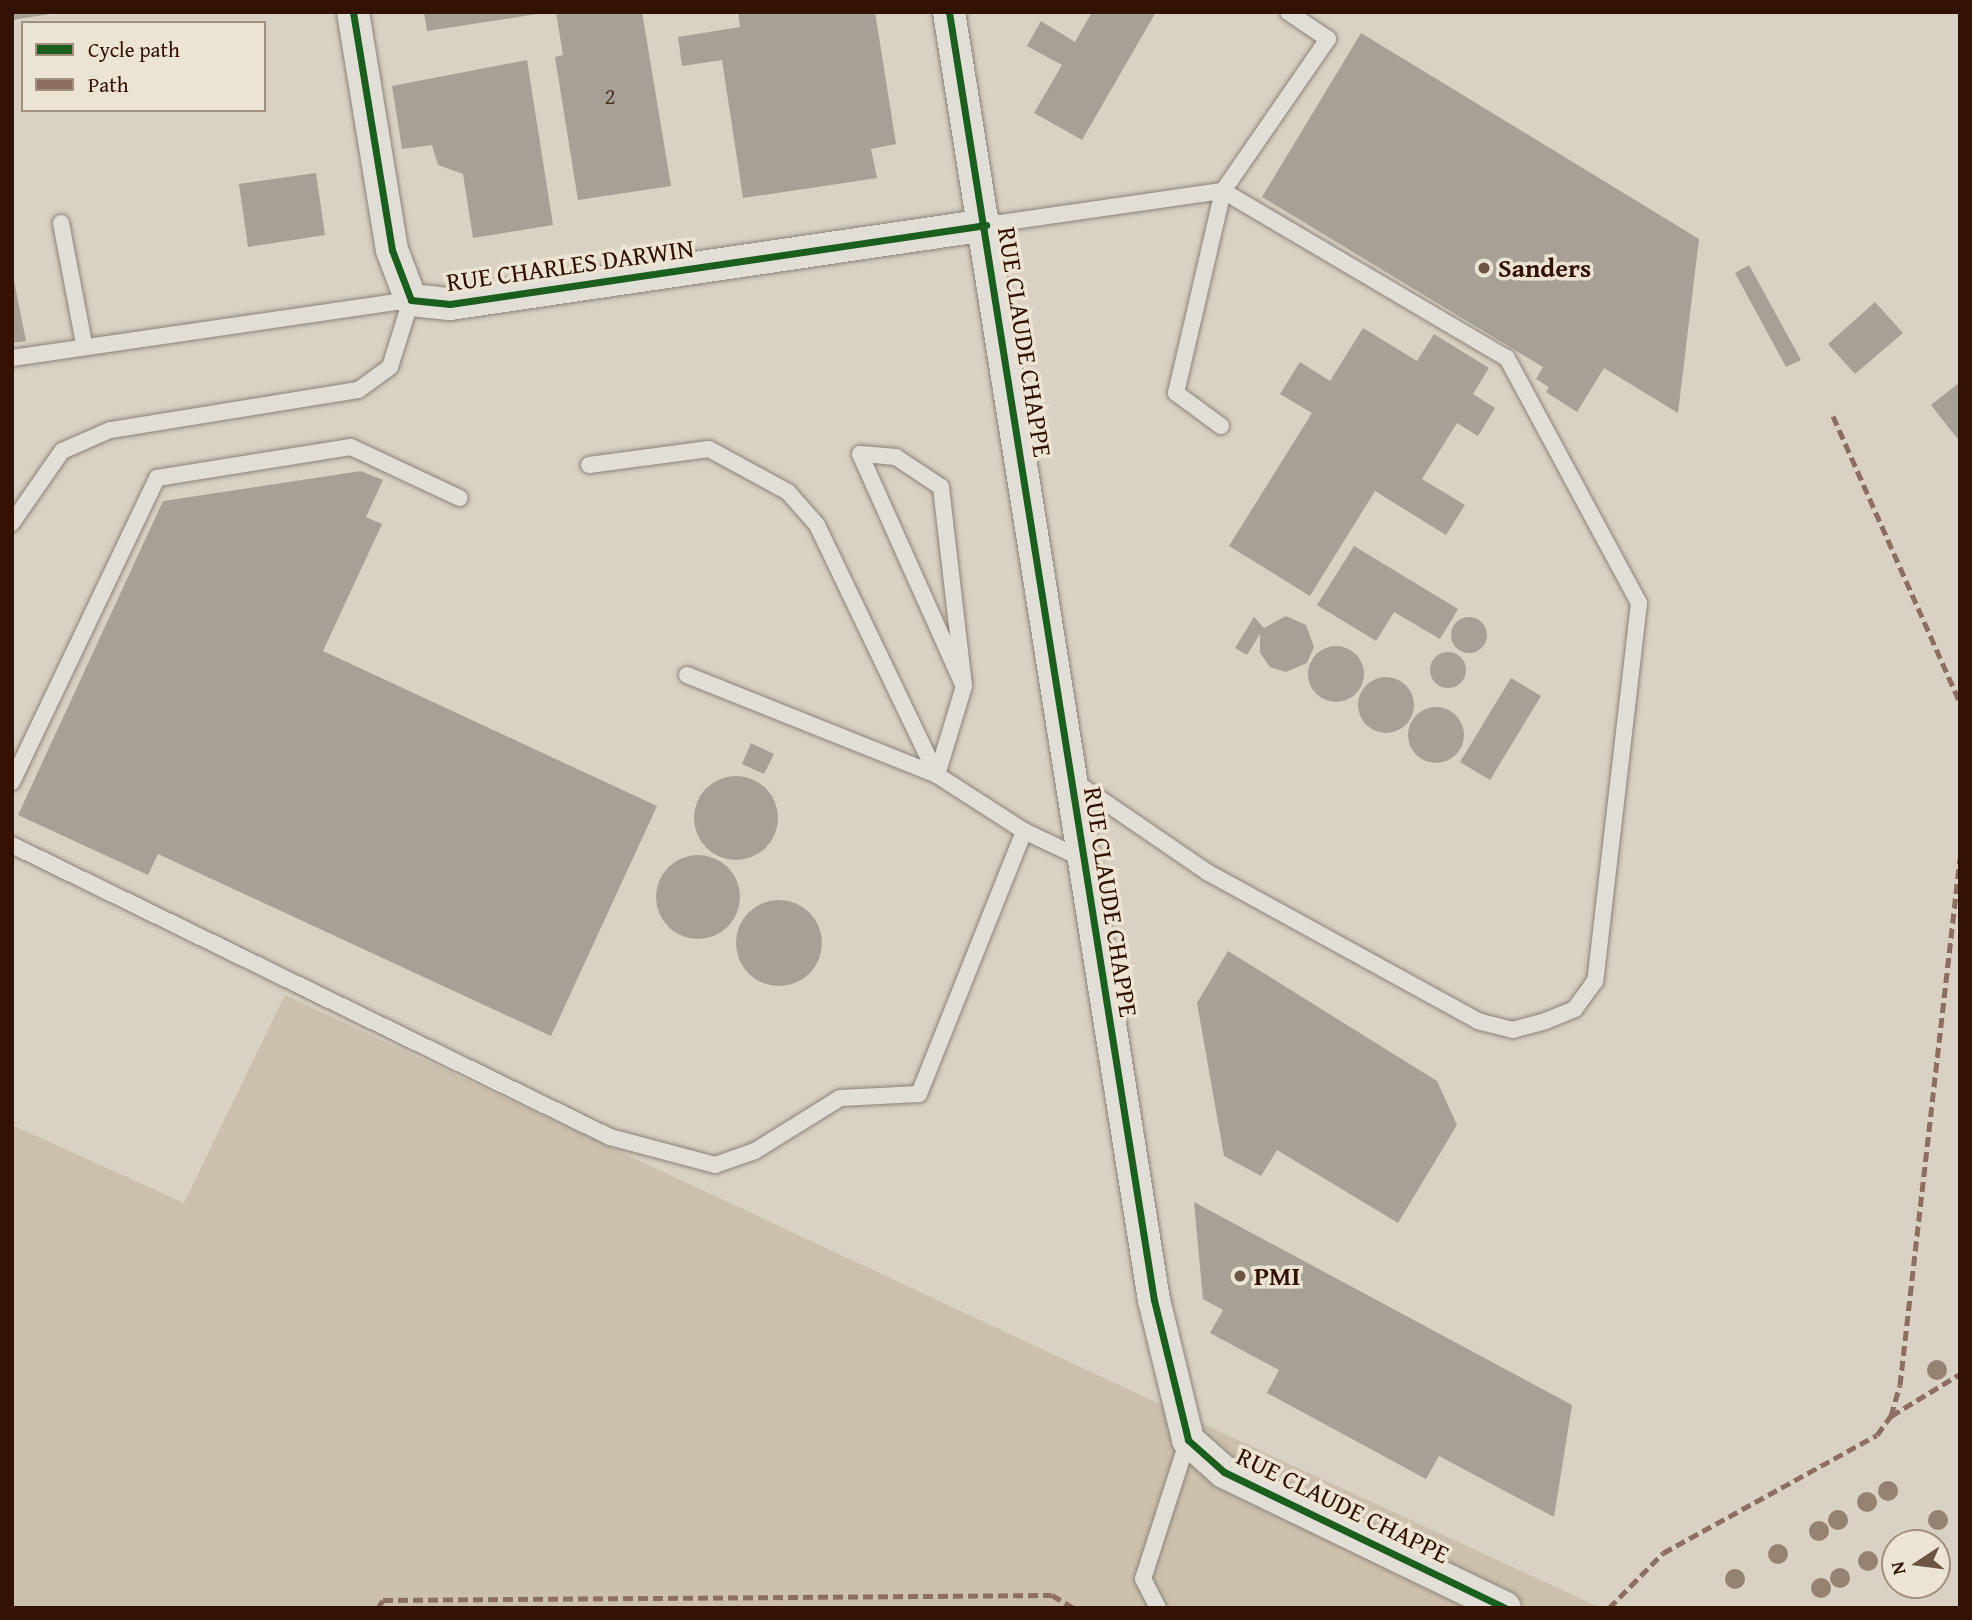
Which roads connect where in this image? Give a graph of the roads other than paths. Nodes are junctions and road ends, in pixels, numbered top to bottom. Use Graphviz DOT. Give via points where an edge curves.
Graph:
graph roads {
  1 [pos="353,12"];
  2 [pos="949,12"];
  3 [pos="1288,12"];
  4 [pos="1223,191"];
  5 [pos="61,223"];
  6 [pos="986,225"];
  7 [pos="411,300"];
  8 [pos="84,344"];
  9 [pos="12,358"];
  10 [pos="1220,426"];
  11 [pos="589,465"];
  12 [pos="460,498"];
  13 [pos="12,523"];
  14 [pos="687,674"];
  15 [pos="964,686"];
  16 [pos="937,775"];
  17 [pos="1069,778"];
  18 [pos="12,782"];
  19 [pos="1024,831"];
  20 [pos="12,845"];
  21 [pos="1083,859"];
  22 [pos="1188,1440"];
  23 [pos="1158,1608"];
  24 [pos="1505,1608"];
  1 -- 7 [label="street, RUE CHARLES DARWIN" via="391,250"];
  2 -- 6 [label="street, RUE CLAUDE CHAPPE"];
  3 -- 4 [label="lane" via="1328,39"];
  4 -- 6 [label="lane"];
  4 -- 10 [label="lane" via="1176,393"];
  4 -- 17 [label="lane" via="1507,358 1639,603 1595,981 1575,1009 1546,1021 1513,1030 1478,1021 1207,872"];
  5 -- 8 [label="lane"];
  6 -- 7 [label="street, RUE CHARLES DARWIN" via="450,304"];
  6 -- 17 [label="street, RUE CLAUDE CHAPPE"];
  7 -- 8 [label="lane"];
  7 -- 13 [label="lane" via="390,367 358,390 110,430 62,451"];
  8 -- 9 [label="lane"];
  11 -- 16 [label="lane" via="709,449 788,492 817,525"];
  12 -- 18 [label="lane" via="351,447 157,478"];
  14 -- 16 [label="lane"];
  15 -- 15 [label="lane" via="953,669 860,454 896,457 941,487"];
  15 -- 16 [label="lane"];
  16 -- 19 [label="lane"];
  17 -- 21 [label="street, RUE CLAUDE CHAPPE"];
  19 -- 20 [label="lane" via="919,1094 840,1098 755,1151 715,1165 610,1137"];
  19 -- 21 [label="lane"];
  21 -- 22 [label="street, RUE CLAUDE CHAPPE" via="1154,1300"];
  22 -- 23 [label="lane" via="1143,1579"];
  22 -- 24 [label="street, RUE CLAUDE CHAPPE" via="1224,1472"];
}
